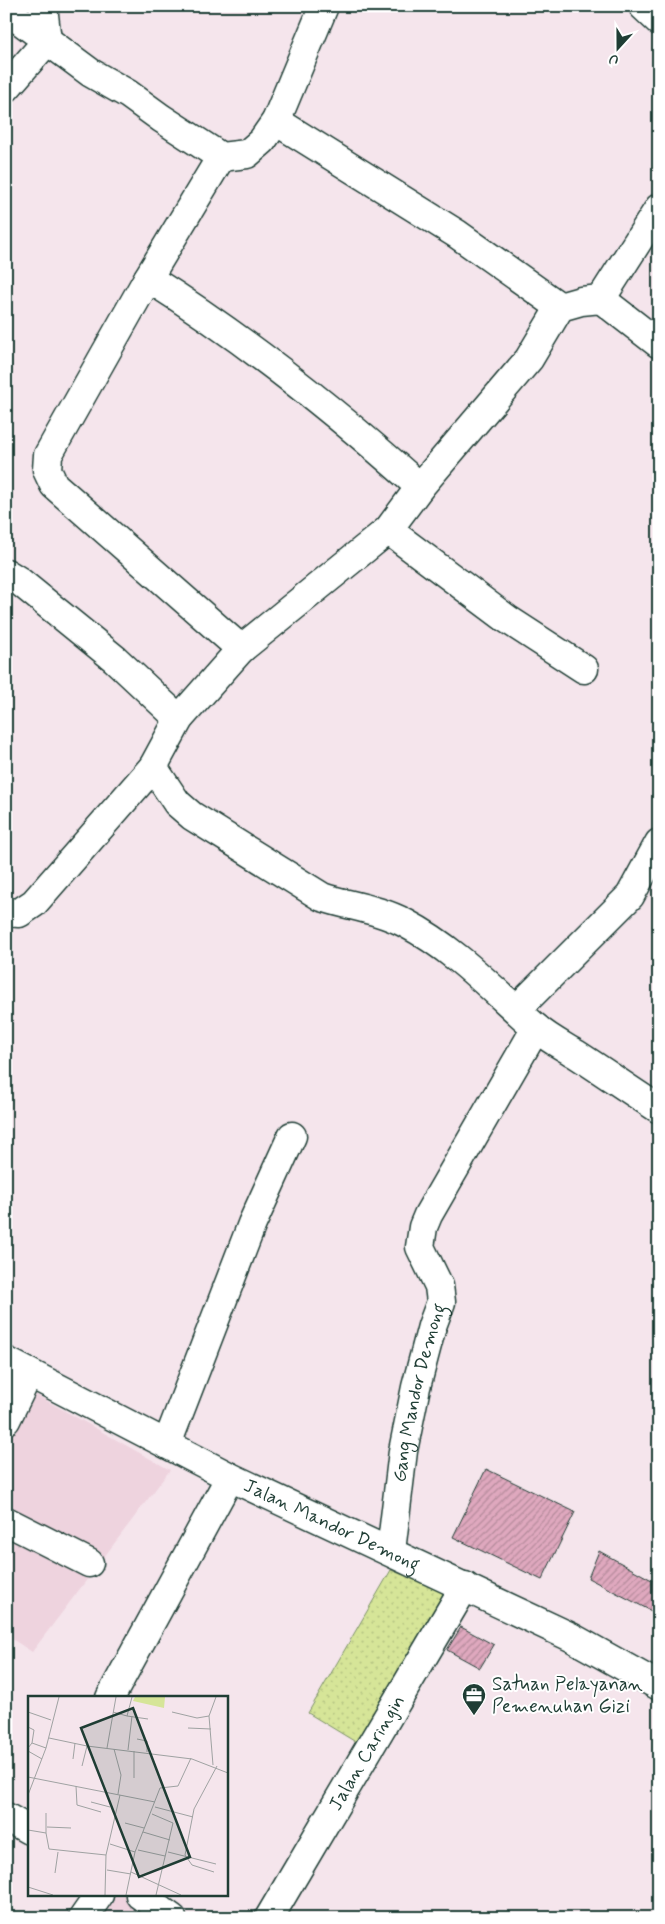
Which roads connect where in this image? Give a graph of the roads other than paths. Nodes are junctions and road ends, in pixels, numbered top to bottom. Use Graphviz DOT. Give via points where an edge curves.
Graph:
graph roads {
  1 [pos="43,6"];
  2 [pos="324,6"];
  3 [pos="643,6"];
  4 [pos="6,10"];
  5 [pos="659,21"];
  6 [pos="47,42"];
  7 [pos="6,88"];
  8 [pos="276,121"];
  9 [pos="221,156"];
  10 [pos="659,208"];
  11 [pos="148,278"];
  12 [pos="601,299"];
  13 [pos="560,307"];
  14 [pos="659,344"];
  15 [pos="420,487"];
  16 [pos="388,530"];
  17 [pos="6,573"];
  18 [pos="241,649"];
  19 [pos="584,669"];
  20 [pos="179,719"];
  21 [pos="153,767"];
  22 [pos="659,843"];
  23 [pos="6,912"];
  24 [pos="527,1019"];
  25 [pos="659,1109"];
  26 [pos="292,1136"];
  27 [pos="18,1367"];
  28 [pos="6,1420"];
  29 [pos="167,1444"];
  30 [pos="230,1477"];
  31 [pos="6,1521"];
  32 [pos="391,1551"];
  33 [pos="89,1563"];
  34 [pos="465,1586"];
  35 [pos="659,1686"];
  36 [pos="111,1696"];
  37 [pos="6,1817"];
  38 [pos="28,1829"];
  39 [pos="98,1896"];
  40 [pos="141,1896"];
  41 [pos="83,1918"];
  42 [pos="172,1918"];
  43 [pos="269,1918"];
  1 -- 6 [label="street"];
  2 -- 8 [label="street"];
  3 -- 5 [label="street"];
  4 -- 6 [label="street"];
  6 -- 7 [label="street"];
  6 -- 9 [label="street"];
  8 -- 9 [label="street" via="248,154"];
  8 -- 13 [label="street" via="457,234"];
  9 -- 11 [label="street"];
  10 -- 12 [label="street"];
  11 -- 15 [label="street" via="211,319 363,436"];
  11 -- 18 [label="street" via="48,455 47,470 54,485"];
  12 -- 13 [label="street"];
  12 -- 14 [label="street"];
  13 -- 15 [label="street" via="529,359"];
  15 -- 16 [label="street"];
  16 -- 18 [label="street"];
  16 -- 19 [label="street" via="507,619"];
  17 -- 20 [label="street" via="115,659"];
  18 -- 20 [label="street"];
  20 -- 21 [label="street"];
  21 -- 23 [label="street" via="34,904 19,913"];
  21 -- 24 [label="street" via="177,802 192,816 322,897 375,911 410,926 454,955"];
  22 -- 24 [label="street, Gang Mandor Demong" via="630,896"];
  24 -- 25 [label="street"];
  24 -- 32 [label="street, Gang Mandor Demong" via="423,1227 420,1247 439,1286 440,1302 429,1334 405,1442"];
  26 -- 29 [label="street" via="252,1224"];
  27 -- 28 [label="street"];
  27 -- 29 [label="street, Jalan Mandor Demong"];
  29 -- 30 [label="street, Jalan Mandor Demong"];
  30 -- 32 [label="street, Jalan Mandor Demong"];
  30 -- 36 [label="street"];
  31 -- 33 [label="street"];
  32 -- 34 [label="street, Jalan Mandor Demong"];
  34 -- 35 [label="street, Jalan Mandor Demong" via="571,1637"];
  34 -- 43 [label="street, Jalan Caringin"];
  37 -- 38 [label="street"];
  39 -- 41 [label="street"];
  40 -- 42 [label="street"];
}
